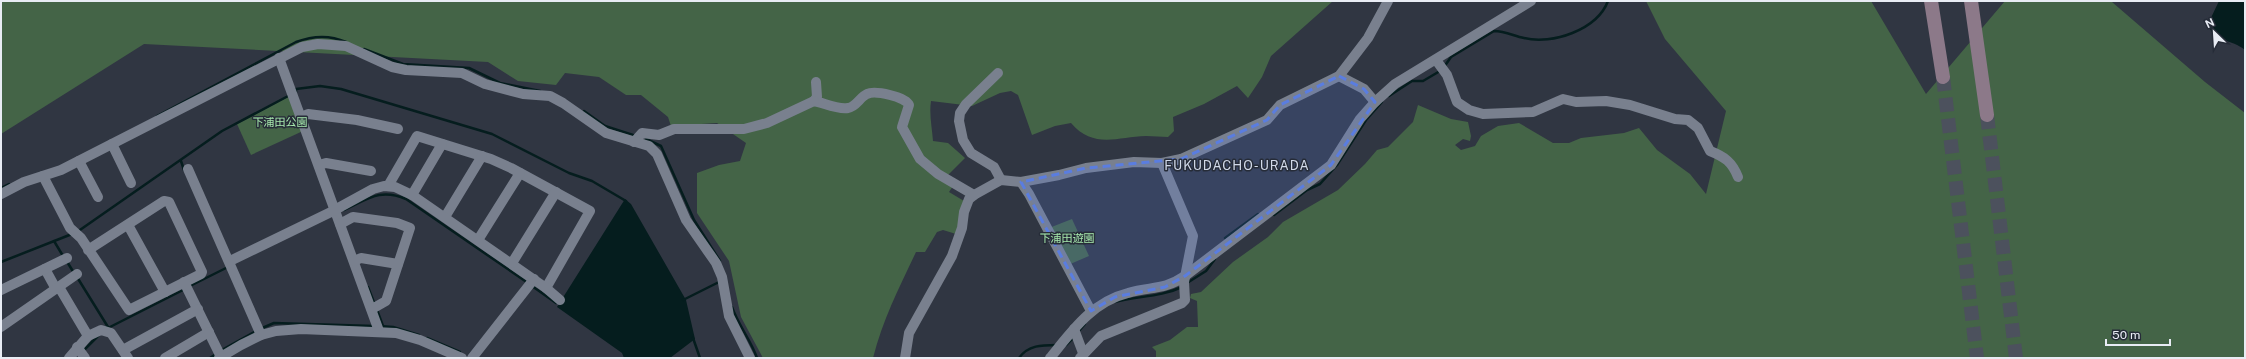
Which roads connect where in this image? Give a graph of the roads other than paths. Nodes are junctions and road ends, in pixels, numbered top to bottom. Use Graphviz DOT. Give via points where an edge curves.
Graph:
graph roads {
  1 [pos="1388,1"];
  2 [pos="1531,1"];
  3 [pos="1931,1"];
  4 [pos="1971,1"];
  5 [pos="279,58"];
  6 [pos="1440,66"];
  7 [pos="998,73"];
  8 [pos="1339,76"];
  9 [pos="1943,77"];
  10 [pos="816,82"];
  11 [pos="814,101"];
  12 [pos="1375,102"];
  13 [pos="1987,115"];
  14 [pos="303,116"];
  15 [pos="398,130"];
  16 [pos="634,142"];
  17 [pos="112,144"];
  18 [pos="442,144"];
  19 [pos="482,156"];
  20 [pos="79,161"];
  21 [pos="1162,163"];
  22 [pos="321,164"];
  23 [pos="188,169"];
  24 [pos="371,171"];
  25 [pos="520,173"];
  26 [pos="43,176"];
  27 [pos="1738,177"];
  28 [pos="1001,180"];
  29 [pos="1021,182"];
  30 [pos="131,183"];
  31 [pos="388,186"];
  32 [pos="556,192"];
  33 [pos="1,194"];
  34 [pos="412,194"];
  35 [pos="974,195"];
  36 [pos="98,197"];
  37 [pos="339,215"];
  38 [pos="445,217"];
  39 [pos="128,225"];
  40 [pos="478,240"];
  41 [pos="88,250"];
  42 [pos="65,258"];
  43 [pos="356,260"];
  44 [pos="512,263"];
  45 [pos="231,264"];
  46 [pos="398,264"];
  47 [pos="45,269"];
  48 [pos="76,275"];
  49 [pos="1185,282"];
  50 [pos="531,283"];
  51 [pos="186,286"];
  52 [pos="56,287"];
  53 [pos="546,288"];
  54 [pos="1,290"];
  55 [pos="165,292"];
  56 [pos="560,300"];
  57 [pos="375,308"];
  58 [pos="198,309"];
  59 [pos="1090,311"];
  60 [pos="1,327"];
  61 [pos="379,328"];
  62 [pos="260,331"];
  63 [pos="209,332"];
  64 [pos="1076,332"];
  65 [pos="88,336"];
  66 [pos="81,352"];
  67 [pos="125,354"];
  68 [pos="220,355"];
  69 [pos="1081,356"];
  70 [pos="69,358"];
  71 [pos="165,358"];
  72 [pos="462,358"];
  73 [pos="472,358"];
  74 [pos="750,358"];
  75 [pos="905,358"];
  76 [pos="1050,358"];
  1 -- 8 [label="street" via="1368,38"];
  2 -- 6 [label="street"];
  3 -- 9 [label="street"];
  4 -- 13 [label="street"];
  5 -- 14 [label="street"];
  5 -- 16 [label="street" via="302,47 334,44 346,46 392,67 462,73 485,84 523,94 550,96 606,133"];
  5 -- 17 [label="street"];
  6 -- 12 [label="street" via="1396,84"];
  6 -- 27 [label="street" via="1457,102 1469,110 1482,114 1533,112 1563,99 1630,105 1675,119 1688,120 1698,128 1710,152 1725,157 1733,165"];
  7 -- 28 [label="street" via="966,104 960,113 959,121 963,140 971,153 994,167"];
  8 -- 12 [label="street" via="1364,89"];
  8 -- 21 [label="street" via="1280,105 1267,120 1181,159"];
  10 -- 11 [label="street" via="817,97"];
  11 -- 16 [label="street" via="755,127 674,129 659,135 642,133"];
  11 -- 35 [label="street" via="847,109 874,91 904,99 909,105 902,127 920,159 938,174"];
  12 -- 49 [label="street" via="1360,119 1331,165"];
  14 -- 15 [label="street" via="357,120"];
  14 -- 22 [label="street"];
  16 -- 74 [label="street" via="649,146 657,154 686,220 716,263 722,277 729,316"];
  17 -- 20 [label="street"];
  17 -- 30 [label="street"];
  18 -- 19 [label="street"];
  18 -- 31 [label="street" via="417,136"];
  18 -- 34 [label="street"];
  19 -- 25 [label="street"];
  19 -- 38 [label="street"];
  20 -- 26 [label="street"];
  20 -- 36 [label="street"];
  21 -- 29 [label="street" via="1134,162 1094,167"];
  21 -- 49 [label="street" via="1193,236"];
  22 -- 24 [label="street"];
  22 -- 37 [label="street"];
  23 -- 45 [label="street"];
  25 -- 32 [label="street"];
  25 -- 40 [label="street"];
  26 -- 33 [label="street"];
  26 -- 41 [label="street" via="75,233"];
  28 -- 29 [label="street"];
  28 -- 35 [label="street"];
  29 -- 59 [label="street"];
  31 -- 34 [label="street"];
  31 -- 37 [label="street" via="373,189"];
  32 -- 44 [label="street"];
  32 -- 53 [label="street" via="590,211"];
  34 -- 38 [label="street"];
  35 -- 75 [label="street" via="969,199 964,212 952,256 909,333"];
  37 -- 43 [label="street"];
  37 -- 45 [label="street"];
  37 -- 46 [label="street" via="397,223 410,228"];
  38 -- 40 [label="street"];
  39 -- 41 [label="street"];
  39 -- 51 [label="street" via="164,201 169,202 202,272"];
  39 -- 55 [label="street"];
  40 -- 44 [label="street"];
  41 -- 55 [label="street" via="129,310"];
  42 -- 47 [label="street"];
  43 -- 46 [label="street"];
  43 -- 57 [label="street"];
  44 -- 50 [label="street"];
  45 -- 62 [label="street"];
  46 -- 57 [label="street" via="386,302"];
  47 -- 52 [label="street"];
  47 -- 54 [label="street"];
  48 -- 52 [label="street"];
  49 -- 59 [label="street" via="1129,292"];
  49 -- 69 [label="street" via="1185,300 1182,303 1101,336"];
  50 -- 53 [label="street"];
  50 -- 73 [label="street"];
  51 -- 55 [label="street"];
  51 -- 58 [label="street"];
  52 -- 60 [label="street"];
  52 -- 65 [label="street"];
  53 -- 56 [label="street"];
  57 -- 61 [label="street"];
  58 -- 63 [label="street"];
  58 -- 67 [label="street"];
  59 -- 64 [label="street"];
  61 -- 62 [label="street"];
  61 -- 72 [label="street" via="420,340"];
  62 -- 68 [label="street"];
  63 -- 68 [label="street"];
  63 -- 71 [label="street"];
  64 -- 69 [label="street"];
  64 -- 76 [label="street" via="1060,345"];
  65 -- 66 [label="street"];
  65 -- 67 [label="street" via="105,331 111,332"];
  66 -- 70 [label="street"];
}
